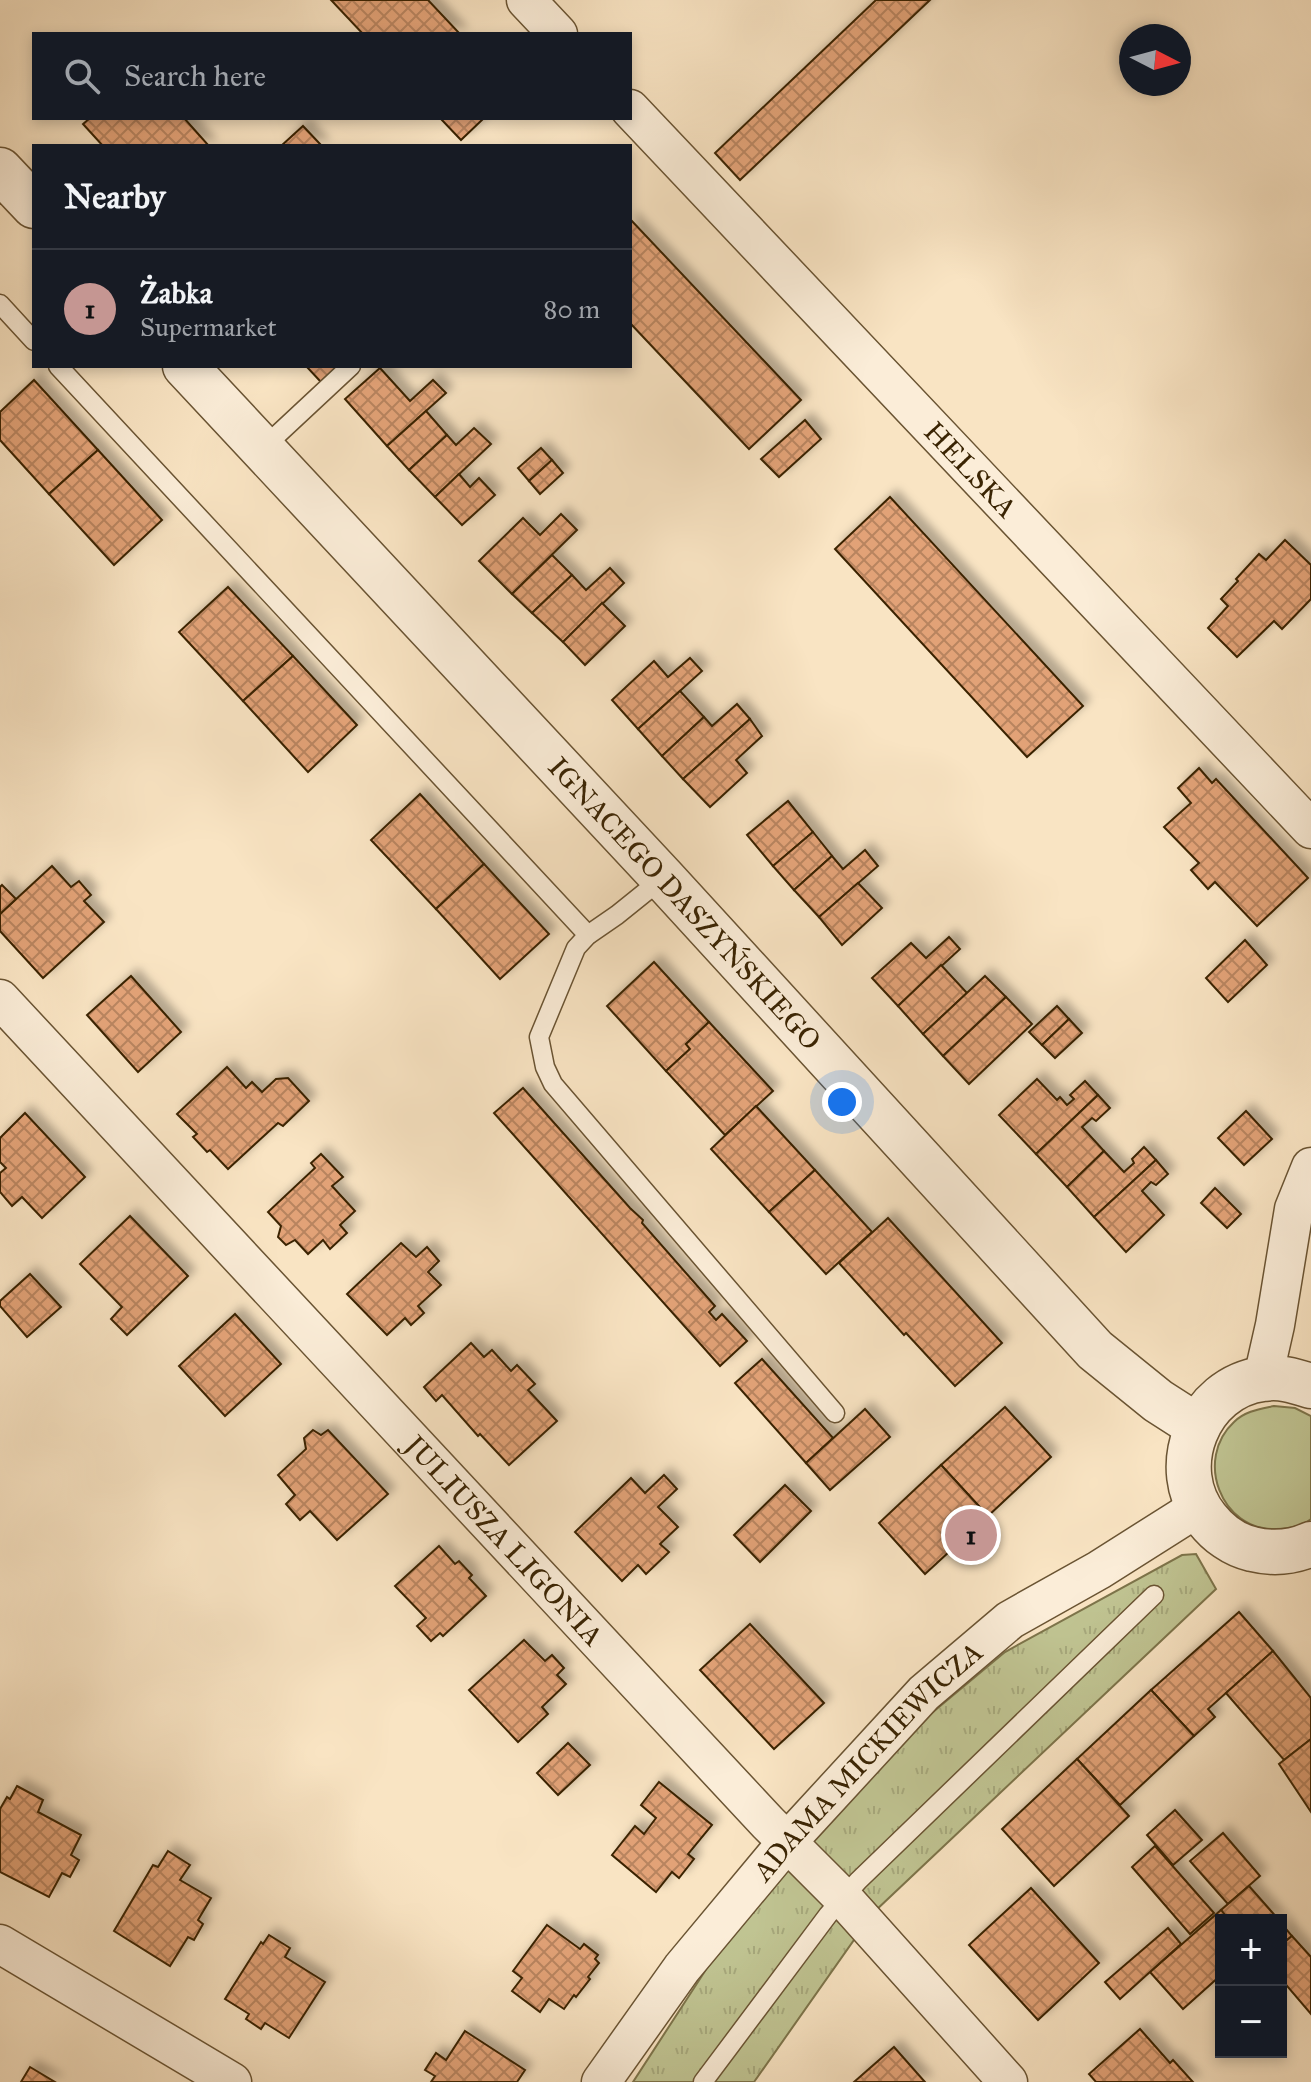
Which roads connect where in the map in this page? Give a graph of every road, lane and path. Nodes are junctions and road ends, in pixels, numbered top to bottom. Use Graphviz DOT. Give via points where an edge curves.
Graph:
graph roads {
  1 [pos="526,0"];
  2 [pos="556,32"];
  3 [pos="632,111"];
  4 [pos="0,170"];
  5 [pos="32,204"];
  6 [pos="0,304"];
  7 [pos="32,339"];
  8 [pos="60,368"];
  9 [pos="187,368"];
  10 [pos="349,368"];
  11 [pos="262,450"];
  12 [pos="1311,829"];
  13 [pos="663,878"];
  14 [pos="588,935"];
  15 [pos="0,999"];
  16 [pos="1311,1167"];
  17 [pos="1263,1378"];
  18 [pos="1311,1386"];
  19 [pos="835,1413"];
  20 [pos="1197,1426"];
  21 [pos="1197,1508"];
  22 [pos="1307,1555"];
  23 [pos="1154,1595"];
  24 [pos="787,1842"];
  25 [pos="843,1898"];
  26 [pos="0,1944"];
  27 [pos="232,2082"];
  28 [pos="601,2082"];
  29 [pos="703,2082"];
  30 [pos="1008,2082"];
  1 -- 2 [label="street"];
  3 -- 12 [label="street, HELSKA"];
  4 -- 5 [label="street"];
  6 -- 7 [label="lane"];
  8 -- 14 [label="lane"];
  9 -- 11 [label="street, IGNACEGO DASZYŃSKIEGO"];
  10 -- 11 [label="lane"];
  11 -- 13 [label="street, IGNACEGO DASZYŃSKIEGO"];
  13 -- 14 [label="lane"];
  13 -- 20 [label="street, IGNACEGO DASZYŃSKIEGO" via="1095,1350"];
  14 -- 19 [label="lane" via="576,948 539,1037 553,1084"];
  15 -- 24 [label="street, JULIUSZA LIGONIA"];
  16 -- 17 [label="street" via="1294,1209"];
  17 -- 18 [label="street"];
  17 -- 20 [label="street" via="1236,1387 1214,1403"];
  20 -- 21 [label="street" via="1188,1452 1188,1481"];
  21 -- 22 [label="street" via="1216,1530 1241,1546"];
  21 -- 24 [label="street, ADAMA MICKIEWICZA" via="1010,1620 924,1693"];
  23 -- 25 [label="lane"];
  24 -- 25 [label="street, JULIUSZA LIGONIA"];
  24 -- 28 [label="street, ADAMA MICKIEWICZA" via="682,1968"];
  25 -- 29 [label="lane"];
  25 -- 30 [label="street, JULIUSZA LIGONIA"];
  26 -- 27 [label="street"];
}
